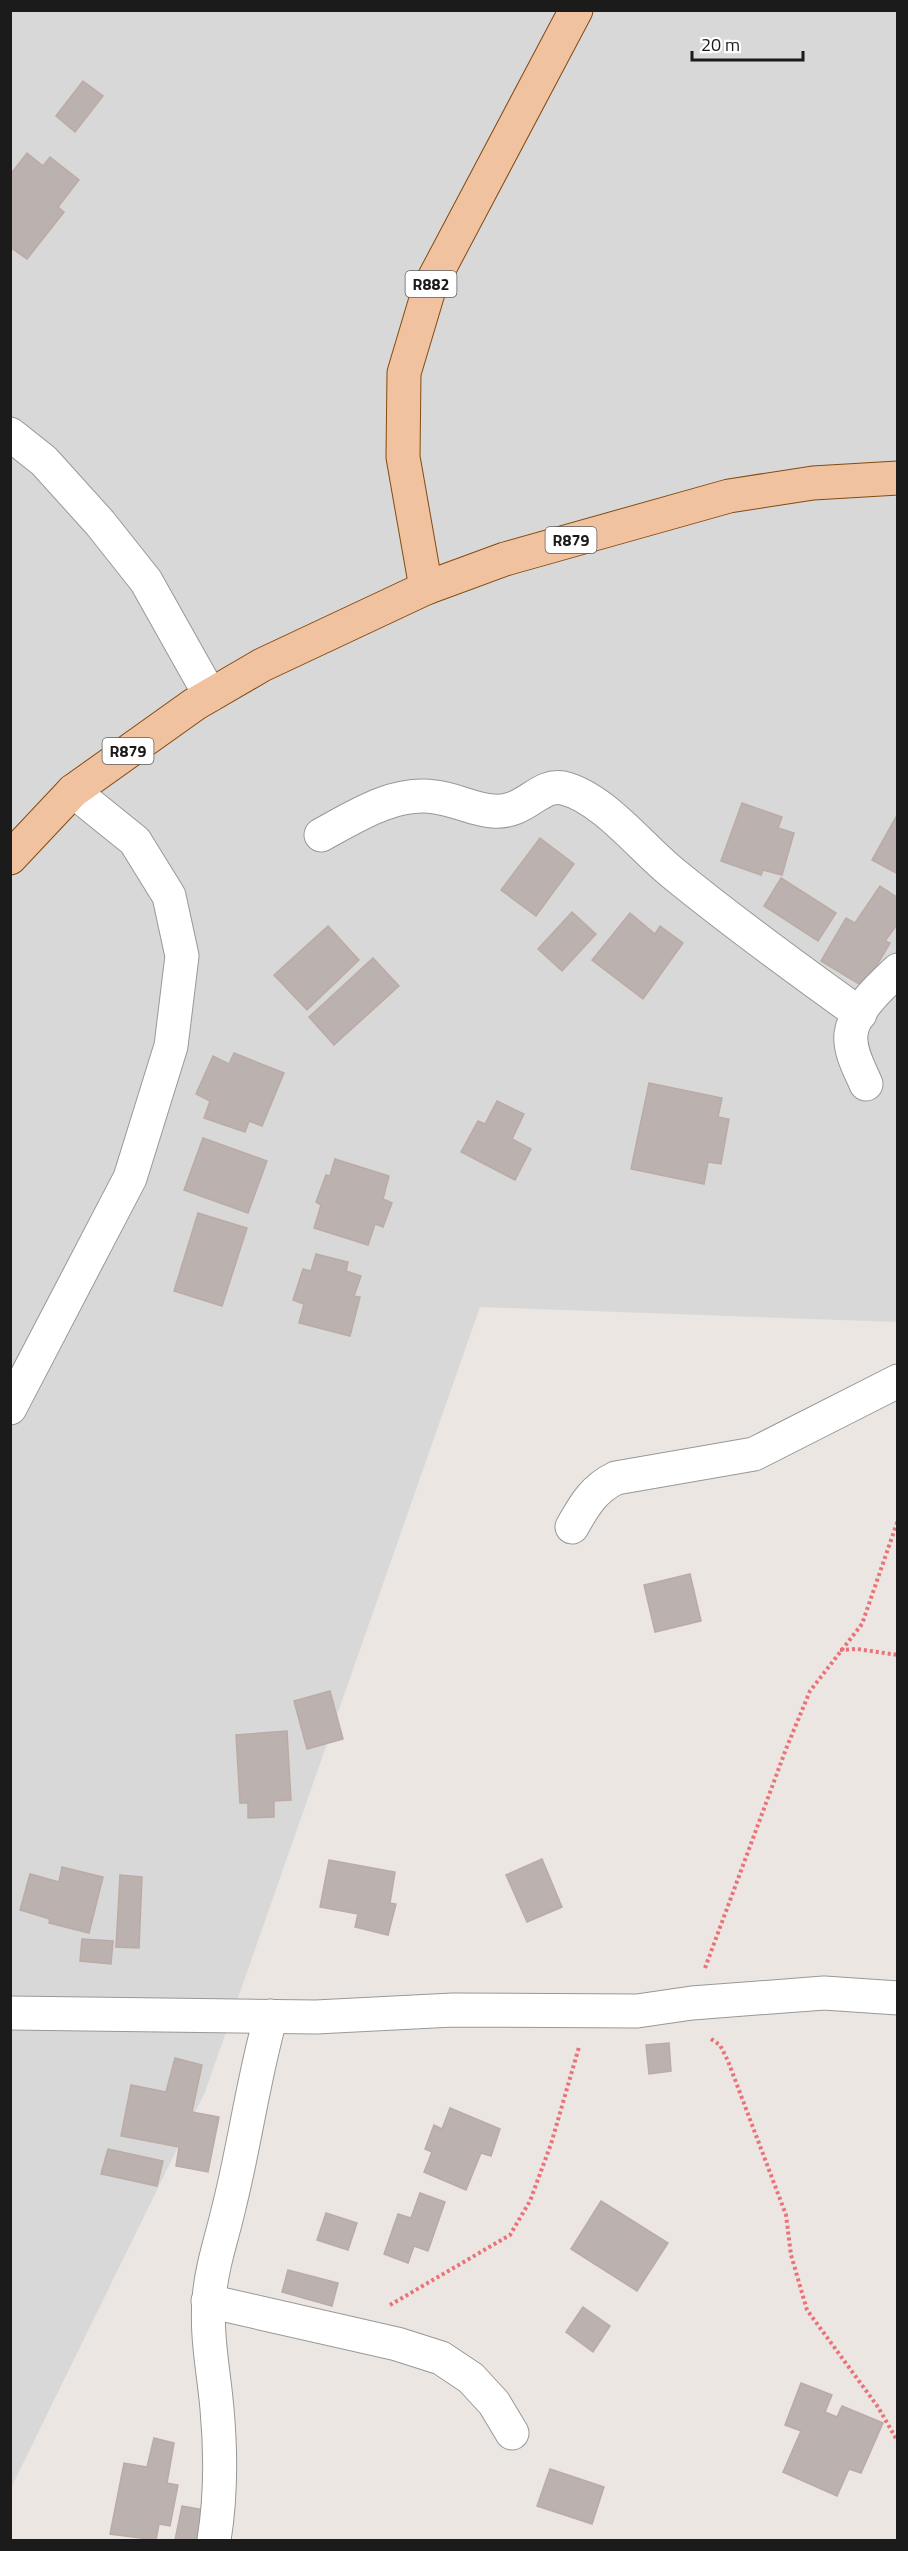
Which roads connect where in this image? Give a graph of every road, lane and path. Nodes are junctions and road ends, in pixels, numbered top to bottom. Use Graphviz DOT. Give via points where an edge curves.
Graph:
graph roads {
  1 [pos="576,10"];
  2 [pos="10,434"];
  3 [pos="897,478"];
  4 [pos="426,588"];
  5 [pos="210,695"];
  6 [pos="73,790"];
  7 [pos="321,835"];
  8 [pos="10,858"];
  9 [pos="897,970"];
  10 [pos="860,1014"];
  11 [pos="866,1084"];
  12 [pos="897,1381"];
  13 [pos="10,1408"];
  14 [pos="897,1520"];
  15 [pos="572,1527"];
  16 [pos="839,1650"];
  17 [pos="897,1655"];
  18 [pos="897,1998"];
  19 [pos="692,2002"];
  20 [pos="590,2012"];
  21 [pos="10,2013"];
  22 [pos="271,2016"];
  23 [pos="704,2036"];
  24 [pos="208,2301"];
  25 [pos="342,2333"];
  26 [pos="512,2433"];
  27 [pos="897,2442"];
  28 [pos="214,2541"];
  1 -- 4 [label="main road, R882" via="430,286 404,373 403,457"];
  2 -- 5 [label="street" via="44,460 146,581"];
  3 -- 4 [label="main road, R879" via="813,483 729,496 505,559"];
  4 -- 5 [label="main road, R879" via="262,665"];
  5 -- 6 [label="main road, R879"];
  6 -- 8 [label="main road, R879"];
  6 -- 13 [label="street" via="135,841 170,896 182,956 171,1046 130,1178"];
  7 -- 10 [label="street" via="369,809 408,796 436,796 503,812 518,809 552,787 563,788 583,795 673,874"];
  9 -- 10 [label="street"];
  10 -- 11 [label="street" via="851,1034 852,1047"];
  12 -- 15 [label="street" via="754,1454 616,1478 592,1495"];
  14 -- 16 [label="path" via="862,1624"];
  16 -- 17 [label="path"];
  16 -- 19 [label="path" via="810,1691"];
  18 -- 19 [label="street" via="824,1993"];
  19 -- 20 [label="street" via="637,2011"];
  20 -- 22 [label="street" via="453,2010"];
  20 -- 25 [label="path" via="551,2144 530,2201 510,2235"];
  21 -- 22 [label="street"];
  22 -- 24 [label="street"];
  23 -- 27 [label="path" via="724,2050 769,2168 786,2215 791,2255 807,2310 879,2407"];
  24 -- 25 [label="street"];
  24 -- 28 [label="street" via="220,2480"];
  25 -- 26 [label="street" via="441,2358 471,2378 494,2403"];
}
